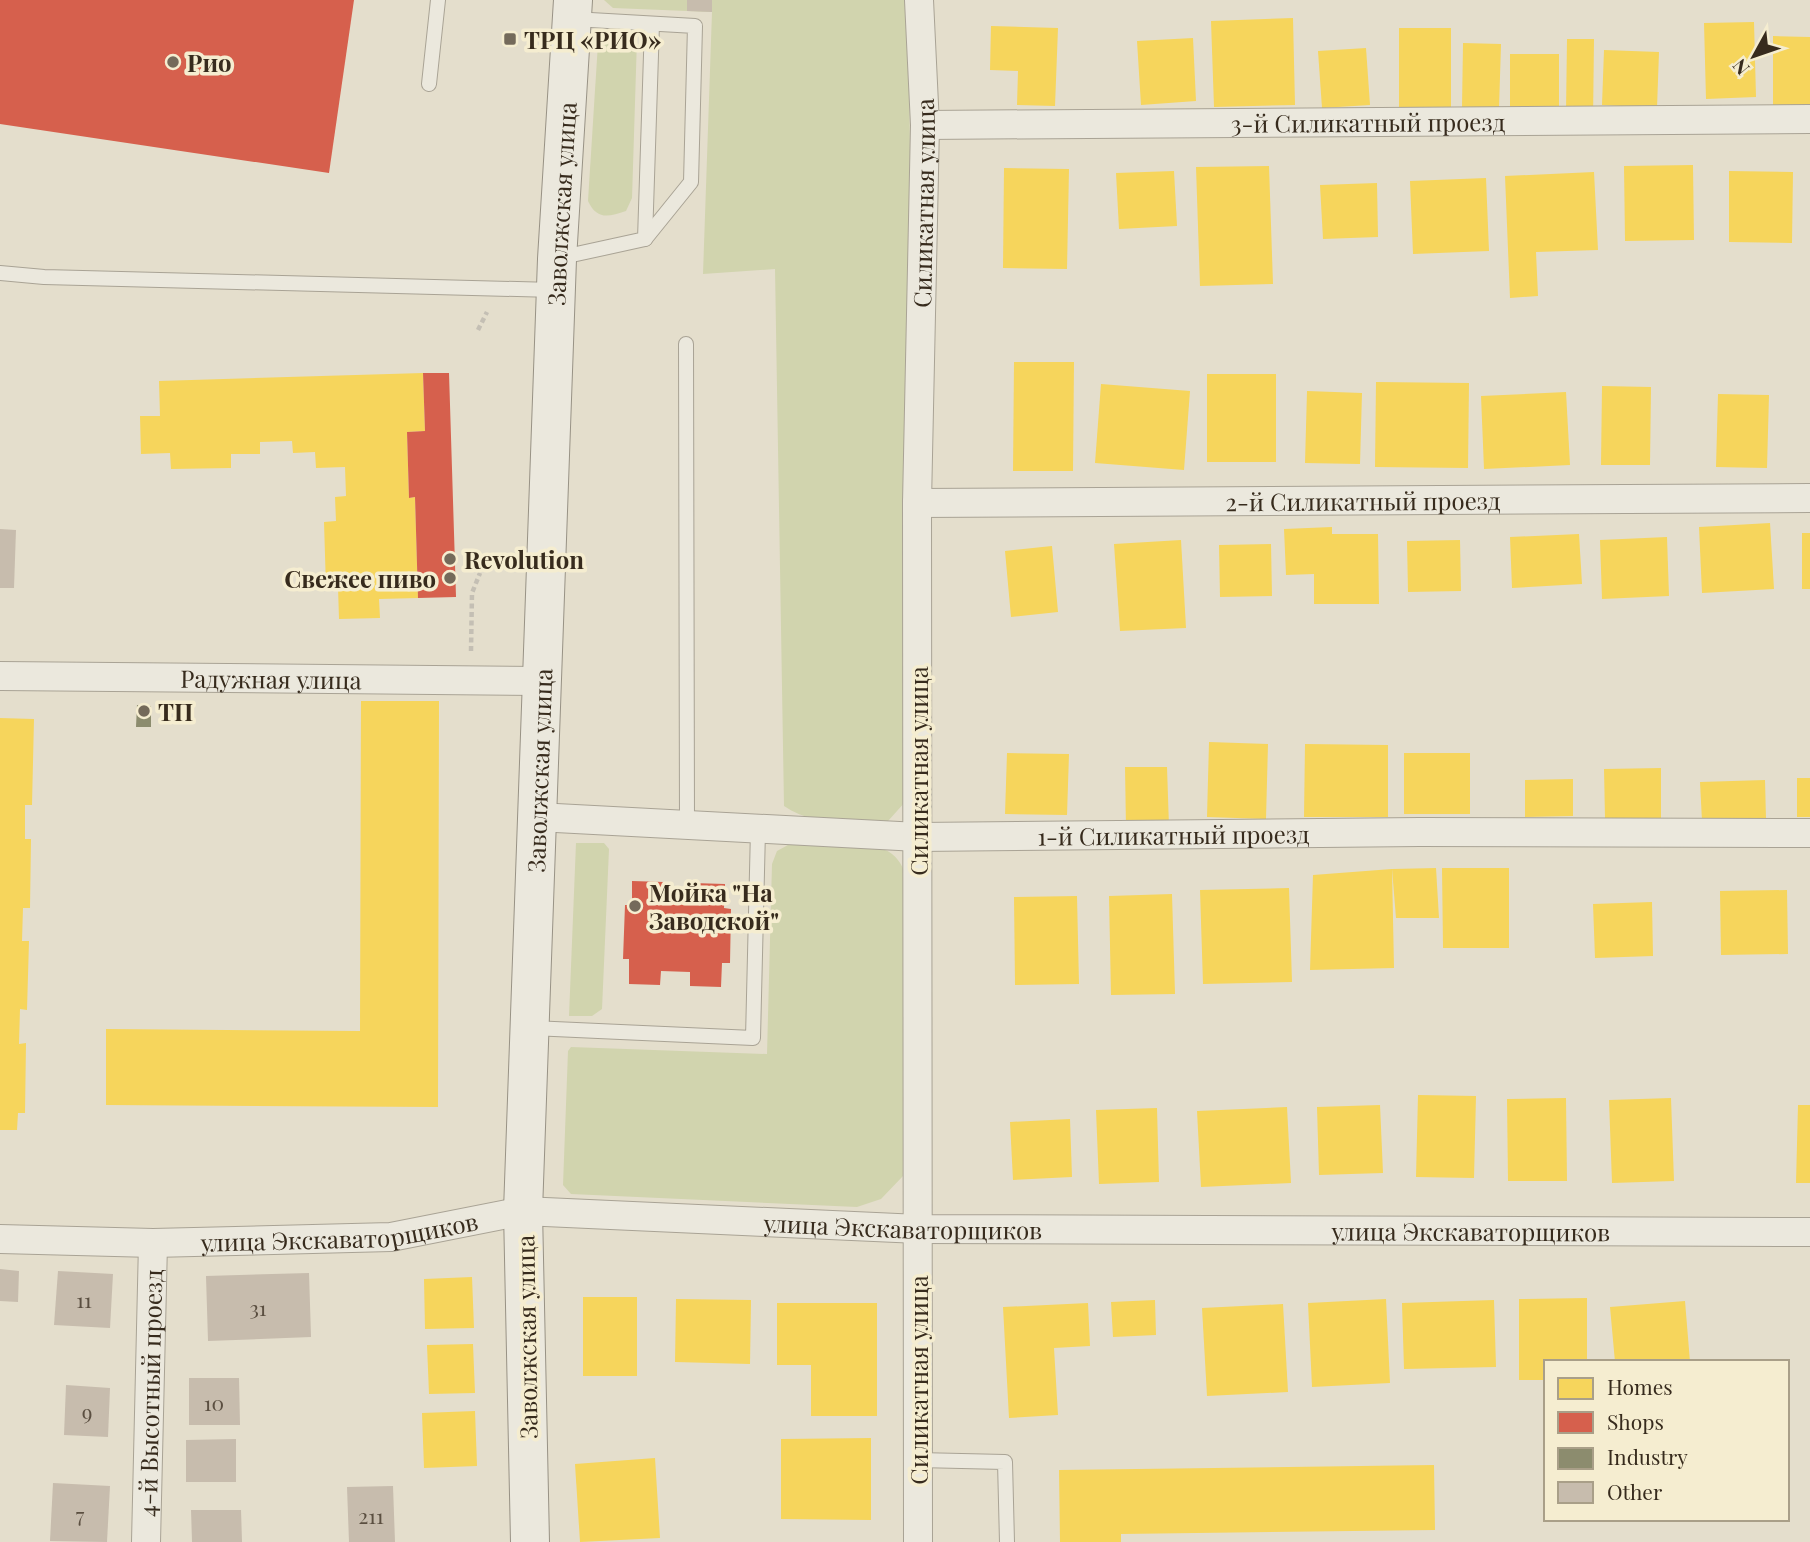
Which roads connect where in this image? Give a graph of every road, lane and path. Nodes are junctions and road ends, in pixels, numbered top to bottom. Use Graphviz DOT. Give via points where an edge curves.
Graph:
graph roads {
  1 [pos="438,0"];
  2 [pos="919,0"];
  3 [pos="572,9"];
  4 [pos="652,23"];
  5 [pos="429,84"];
  6 [pos="1810,119"];
  7 [pos="925,125"];
  8 [pos="645,239"];
  9 [pos="0,273"];
  10 [pos="556,274"];
  11 [pos="686,344"];
  12 [pos="1810,498"];
  13 [pos="917,503"];
  14 [pos="480,573"];
  15 [pos="0,676"];
  16 [pos="464,680"];
  17 [pos="542,681"];
  18 [pos="537,817"];
  19 [pos="687,826"];
  20 [pos="758,830"];
  21 [pos="1810,833"];
  22 [pos="918,837"];
  23 [pos="529,1027"];
  24 [pos="523,1211"];
  25 [pos="919,1229"];
  26 [pos="1810,1232"];
  27 [pos="0,1239"];
  28 [pos="153,1243"];
  29 [pos="918,1460"];
  30 [pos="146,1542"];
  31 [pos="530,1542"];
  32 [pos="918,1542"];
  33 [pos="1007,1542"];
  1 -- 5 [label="lane"];
  2 -- 7 [label="street, Силикатная улица"];
  3 -- 4 [label="lane"];
  3 -- 10 [label="main road, Заволжская улица"];
  4 -- 8 [label="lane"];
  4 -- 8 [label="lane" via="695,26 691,182"];
  6 -- 7 [label="street, 3-й Силикатный проезд"];
  7 -- 13 [label="street, Силикатная улица"];
  8 -- 10 [label="lane"];
  9 -- 10 [label="lane" via="58,277"];
  10 -- 17 [label="main road, Заволжская улица"];
  11 -- 19 [label="lane"];
  12 -- 13 [label="street, 2-й Силикатный проезд"];
  13 -- 22 [label="street, Силикатная улица"];
  14 -- 16 [label="path" via="472,593 473,642"];
  15 -- 16 [label="street, Радужная улица"];
  16 -- 17 [label="street, Радужная улица"];
  17 -- 18 [label="main road, Заволжская улица"];
  18 -- 19 [label="street, 1-й Силикатный проезд"];
  18 -- 23 [label="main road, Заволжская улица"];
  19 -- 20 [label="street, 1-й Силикатный проезд"];
  20 -- 22 [label="street, 1-й Силикатный проезд"];
  20 -- 23 [label="lane" via="753,1038"];
  21 -- 22 [label="street, 1-й Силикатный проезд"];
  22 -- 25 [label="street, Силикатная улица"];
  23 -- 24 [label="main road, Заволжская улица"];
  24 -- 25 [label="street, улица Экскаваторщиков"];
  24 -- 28 [label="street, улица Экскаваторщиков" via="391,1237"];
  24 -- 31 [label="main road, Заволжская улица"];
  25 -- 26 [label="street, улица Экскаваторщиков"];
  25 -- 29 [label="street, Силикатная улица"];
  27 -- 28 [label="street, улица Экскаваторщиков"];
  28 -- 30 [label="street, 4-й Высотный проезд"];
  29 -- 32 [label="street, Силикатная улица"];
  29 -- 33 [label="lane" via="1005,1462"];
}
